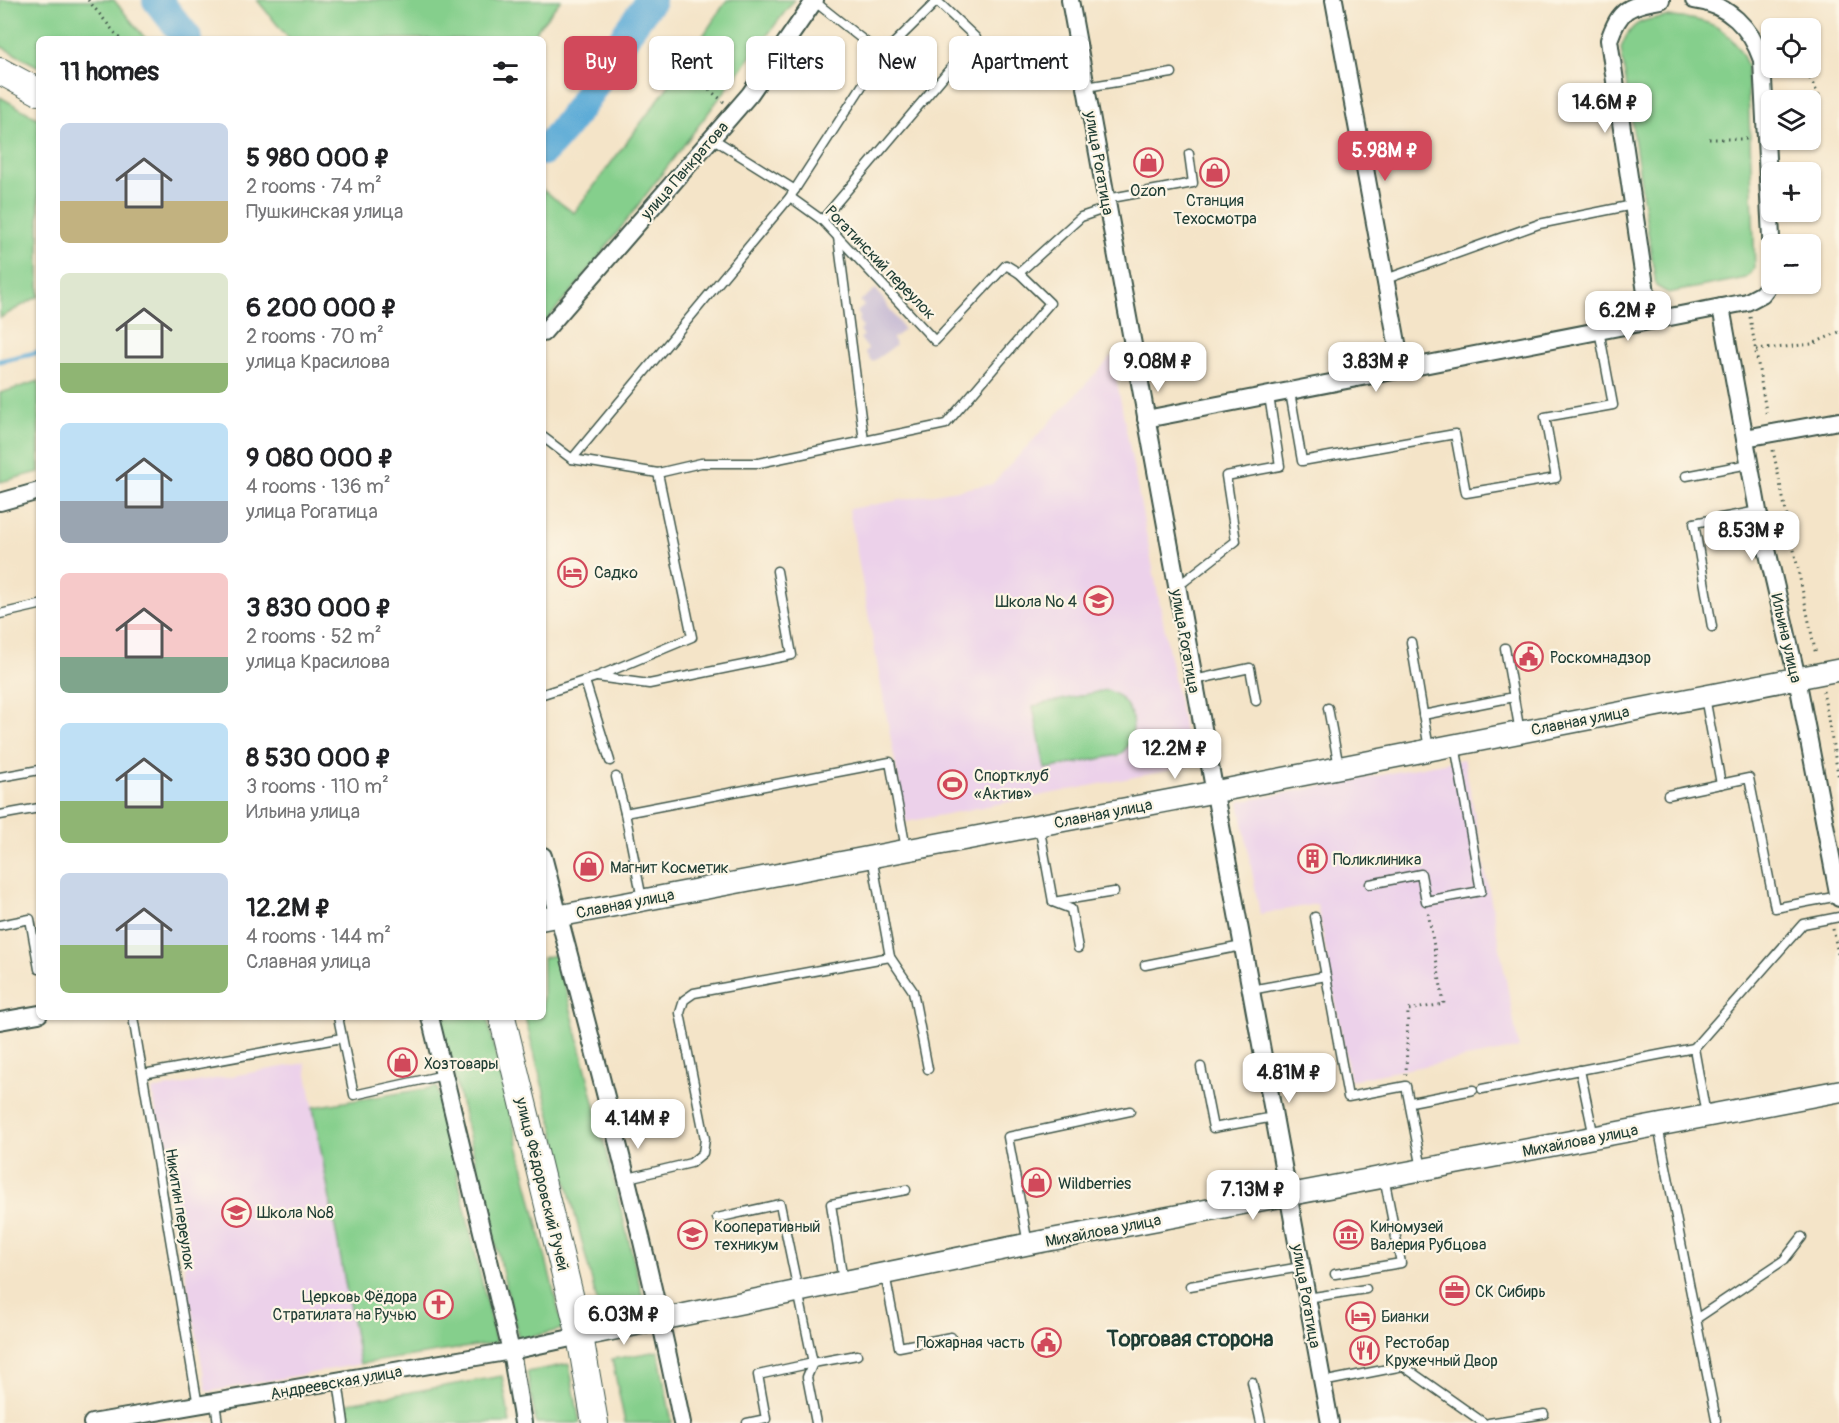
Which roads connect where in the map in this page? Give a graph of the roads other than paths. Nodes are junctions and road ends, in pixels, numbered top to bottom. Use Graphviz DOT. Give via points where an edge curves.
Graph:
graph roads {
  1 [pos="814,0"];
  2 [pos="1070,0"];
  3 [pos="1334,0"];
  4 [pos="1660,0"];
  5 [pos="1694,0"];
  6 [pos="859,36"];
  7 [pos="901,36"];
  8 [pos="1077,36"];
  9 [pos="0,71"];
  10 [pos="1172,73"];
  11 [pos="937,84"];
  12 [pos="1089,87"];
  13 [pos="36,90"];
  14 [pos="859,90"];
  15 [pos="932,90"];
  16 [pos="1087,90"];
  17 [pos="712,138"];
  18 [pos="1189,154"];
  19 [pos="793,193"];
  20 [pos="1107,203"];
  21 [pos="1633,205"];
  22 [pos="822,220"];
  23 [pos="1771,234"];
  24 [pos="838,237"];
  25 [pos="1019,273"];
  26 [pos="1386,279"];
  27 [pos="1762,294"];
  28 [pos="1721,307"];
  29 [pos="1650,320"];
  30 [pos="546,330"];
  31 [pos="1599,330"];
  32 [pos="1402,370"];
  33 [pos="1290,392"];
  34 [pos="1269,396"];
  35 [pos="1146,419"];
  36 [pos="1839,421"];
  37 [pos="546,438"];
  38 [pos="1745,438"];
  39 [pos="864,441"];
  40 [pos="572,459"];
  41 [pos="1749,464"];
  42 [pos="658,473"];
  43 [pos="1686,476"];
  44 [pos="36,492"];
  45 [pos="0,502"];
  46 [pos="1758,511"];
  47 [pos="777,571"];
  48 [pos="1176,587"];
  49 [pos="36,606"];
  50 [pos="0,614"];
  51 [pos="1712,627"];
  52 [pos="1411,642"];
  53 [pos="1505,648"];
  54 [pos="1829,672"];
  55 [pos="596,677"];
  56 [pos="1797,678"];
  57 [pos="1193,680"];
  58 [pos="585,681"];
  59 [pos="546,693"];
  60 [pos="1704,696"];
  61 [pos="1514,697"];
  62 [pos="1256,702"];
  63 [pos="1328,708"];
  64 [pos="1423,715"];
  65 [pos="1520,732"];
  66 [pos="1455,745"];
  67 [pos="1429,750"];
  68 [pos="610,761"];
  69 [pos="1340,768"];
  70 [pos="36,771"];
  71 [pos="0,777"];
  72 [pos="616,777"];
  73 [pos="1721,784"];
  74 [pos="1214,792"];
  75 [pos="1668,795"];
  76 [pos="36,809"];
  77 [pos="625,813"];
  78 [pos="0,815"];
  79 [pos="1039,825"];
  80 [pos="906,850"];
  81 [pos="872,856"];
  82 [pos="546,879"];
  83 [pos="1370,884"];
  84 [pos="1114,892"];
  85 [pos="1839,897"];
  86 [pos="642,900"];
  87 [pos="1053,902"];
  88 [pos="551,917"];
  89 [pos="1315,917"];
  90 [pos="1835,918"];
  91 [pos="0,925"];
  92 [pos="1242,946"];
  93 [pos="1078,948"];
  94 [pos="36,953"];
  95 [pos="890,957"];
  96 [pos="1145,965"];
  97 [pos="1326,976"];
  98 [pos="1251,990"];
  99 [pos="36,1015"];
  100 [pos="134,1020"];
  101 [pos="339,1020"];
  102 [pos="431,1020"];
  103 [pos="503,1020"];
  104 [pos="0,1021"];
  105 [pos="342,1038"];
  106 [pos="1694,1048"];
  107 [pos="1201,1066"];
  108 [pos="928,1069"];
  109 [pos="1580,1070"];
  110 [pos="143,1074"];
  111 [pos="444,1075"];
  112 [pos="1839,1090"];
  113 [pos="1411,1102"];
  114 [pos="1130,1111"];
  115 [pos="1274,1116"];
  116 [pos="1706,1116"];
  117 [pos="1657,1125"];
  118 [pos="1594,1137"];
  119 [pos="1423,1169"];
  120 [pos="1384,1177"];
  121 [pos="628,1178"];
  122 [pos="906,1190"];
  123 [pos="1288,1195"];
  124 [pos="717,1218"];
  125 [pos="1802,1237"];
  126 [pos="1028,1244"];
  127 [pos="1301,1268"];
  128 [pos="884,1273"];
  129 [pos="1335,1274"];
  130 [pos="843,1281"];
  131 [pos="1190,1286"];
  132 [pos="1366,1288"];
  133 [pos="798,1291"];
  134 [pos="1307,1298"];
  135 [pos="661,1318"];
  136 [pos="1696,1319"];
  137 [pos="580,1336"];
  138 [pos="951,1337"];
  139 [pos="511,1351"];
  140 [pos="857,1355"];
  141 [pos="813,1363"];
  142 [pos="338,1381"];
  143 [pos="1252,1382"];
  144 [pos="1322,1382"];
  145 [pos="207,1405"];
  146 [pos="1544,1414"];
  147 [pos="1716,1420"];
  148 [pos="92,1423"];
  149 [pos="218,1423"];
  150 [pos="344,1423"];
  151 [pos="523,1423"];
  152 [pos="595,1423"];
  153 [pos="682,1423"];
  154 [pos="747,1423"];
  155 [pos="816,1423"];
  156 [pos="1261,1423"];
  157 [pos="1329,1423"];
  158 [pos="1484,1423"];
  159 [pos="1489,1423"];
  1 -- 6 [label="lane"];
  1 -- 17 [label="street, улица Панкратова"];
  2 -- 8 [label="street, улица Рогатица"];
  3 -- 26 [label="street"];
  4 -- 21 [label="street" via="1632,5 1615,21 1609,40"];
  5 -- 23 [label="street" via="1738,20 1750,31 1762,60"];
  7 -- 11 [label="lane" via="937,1 976,38"];
  9 -- 13 [label="main road"];
  10 -- 12 [label="lane"];
  14 -- 19 [label="lane"];
  15 -- 22 [label="lane"];
  16 -- 20 [label="street, улица Рогатица"];
  17 -- 19 [label="lane, Рогатинский переулок"];
  17 -- 30 [label="street, улица Панкратова"];
  18 -- 20 [label="lane" via="1193,183"];
  19 -- 22 [label="lane, Рогатинский переулок"];
  19 -- 40 [label="lane"];
  20 -- 25 [label="lane" via="1081,217"];
  20 -- 35 [label="street, улица Рогатица"];
  21 -- 26 [label="lane" via="1539,224"];
  21 -- 29 [label="street"];
  22 -- 24 [label="lane, Рогатинский переулок"];
  24 -- 25 [label="lane, Рогатинский переулок" via="935,341 1006,265"];
  24 -- 39 [label="lane"];
  25 -- 39 [label="lane" via="1050,303 946,424"];
  26 -- 32 [label="street"];
  27 -- 28 [label="street" via="1747,302"];
  28 -- 29 [label="street"];
  28 -- 38 [label="street, Ильина улица"];
  29 -- 31 [label="street"];
  31 -- 32 [label="street"];
  31 -- 33 [label="lane" via="1613,405 1545,417 1556,478 1466,493 1455,434 1302,462"];
  32 -- 33 [label="street"];
  33 -- 34 [label="street"];
  34 -- 35 [label="street"];
  34 -- 48 [label="lane" via="1280,466 1226,476 1236,541"];
  35 -- 48 [label="street, улица Рогатица"];
  36 -- 38 [label="street"];
  37 -- 40 [label="lane"];
  38 -- 41 [label="street, Ильина улица"];
  39 -- 42 [label="lane" via="759,463 701,463"];
  40 -- 42 [label="lane"];
  41 -- 43 [label="lane"];
  41 -- 46 [label="street, Ильина улица"];
  42 -- 55 [label="lane" via="692,637"];
  44 -- 45 [label="street"];
  46 -- 51 [label="lane" via="1694,523"];
  46 -- 56 [label="street, Ильина улица"];
  47 -- 55 [label="lane" via="792,655 650,684"];
  48 -- 57 [label="street, улица Рогатица"];
  49 -- 50 [label="lane"];
  52 -- 64 [label="lane"];
  53 -- 61 [label="lane"];
  54 -- 56 [label="street, Славная улица"];
  55 -- 58 [label="lane"];
  56 -- 60 [label="street, Славная улица"];
  56 -- 85 [label="street, Ильина улица"];
  57 -- 62 [label="lane" via="1250,668"];
  57 -- 74 [label="street, улица Рогатица"];
  58 -- 59 [label="lane"];
  58 -- 68 [label="lane"];
  60 -- 65 [label="street, Славная улица"];
  60 -- 73 [label="lane"];
  61 -- 64 [label="lane"];
  61 -- 65 [label="lane"];
  63 -- 69 [label="lane"];
  64 -- 67 [label="lane"];
  65 -- 66 [label="street, Славная улица"];
  66 -- 67 [label="street, Славная улица"];
  66 -- 83 [label="lane" via="1481,891 1426,901 1421,874"];
  67 -- 69 [label="street, Славная улица"];
  69 -- 74 [label="street, Славная улица"];
  70 -- 71 [label="lane"];
  72 -- 77 [label="lane"];
  73 -- 75 [label="lane"];
  73 -- 85 [label="lane" via="1749,778 1775,908"];
  74 -- 79 [label="street, Славная улица"];
  74 -- 92 [label="street, улица Рогатица"];
  76 -- 78 [label="lane"];
  77 -- 80 [label="lane" via="890,762"];
  77 -- 86 [label="lane"];
  79 -- 80 [label="street, Славная улица"];
  79 -- 87 [label="lane"];
  80 -- 81 [label="street, Славная улица"];
  81 -- 86 [label="street, Славная улица"];
  81 -- 95 [label="lane"];
  82 -- 88 [label="street"];
  84 -- 87 [label="lane"];
  86 -- 88 [label="street, Славная улица"];
  87 -- 93 [label="lane" via="1071,909"];
  88 -- 121 [label="street"];
  89 -- 97 [label="lane"];
  90 -- 106 [label="lane" via="1803,924"];
  91 -- 94 [label="lane" via="30,920"];
  92 -- 96 [label="lane"];
  92 -- 98 [label="street, улица Рогатица"];
  95 -- 108 [label="lane" via="913,991"];
  95 -- 121 [label="lane" via="694,993 684,1000 680,1013 705,1139 703,1153 691,1163"];
  97 -- 98 [label="lane"];
  97 -- 113 [label="lane" via="1348,1096 1406,1086"];
  98 -- 115 [label="street, улица Рогатица"];
  99 -- 104 [label="street"];
  100 -- 110 [label="lane, Никитин переулок"];
  101 -- 105 [label="lane"];
  102 -- 111 [label="street"];
  103 -- 137 [label="main road, улица Фёдоровский Ручей"];
  105 -- 110 [label="lane"];
  105 -- 111 [label="lane" via="354,1095"];
  106 -- 109 [label="lane"];
  106 -- 116 [label="lane"];
  107 -- 115 [label="lane" via="1213,1128"];
  109 -- 113 [label="lane"];
  109 -- 118 [label="lane"];
  110 -- 145 [label="lane, Никитин переулок"];
  111 -- 139 [label="street"];
  112 -- 116 [label="street, Михайлова улица"];
  113 -- 119 [label="lane"];
  114 -- 126 [label="lane" via="1008,1137"];
  115 -- 123 [label="street, улица Рогатица"];
  116 -- 117 [label="street, Михайлова улица"];
  117 -- 118 [label="street, Михайлова улица"];
  117 -- 136 [label="lane"];
  118 -- 119 [label="street, Михайлова улица"];
  119 -- 120 [label="street, Михайлова улица"];
  120 -- 123 [label="street, Михайлова улица"];
  120 -- 129 [label="lane" via="1401,1263"];
  121 -- 135 [label="street"];
  122 -- 130 [label="lane" via="831,1204"];
  123 -- 126 [label="street, Михайлова улица"];
  123 -- 127 [label="street, улица Рогатица"];
  124 -- 133 [label="lane" via="780,1204"];
  125 -- 136 [label="lane" via="1784,1260"];
  126 -- 128 [label="street, Михайлова улица"];
  127 -- 131 [label="lane"];
  127 -- 134 [label="street, улица Рогатица"];
  128 -- 130 [label="street, Михайлова улица"];
  128 -- 138 [label="lane" via="899,1347"];
  130 -- 133 [label="street, Михайлова улица"];
  132 -- 134 [label="lane"];
  133 -- 135 [label="street, Михайлова улица"];
  133 -- 141 [label="lane"];
  134 -- 144 [label="street, улица Рогатица"];
  135 -- 137 [label="street, Михайлова улица"];
  135 -- 153 [label="street"];
  136 -- 147 [label="lane"];
  137 -- 139 [label="street, Андреевская улица"];
  137 -- 152 [label="main road, улица Фёдоровский Ручей"];
  139 -- 142 [label="street, Андреевская улица"];
  139 -- 151 [label="street"];
  140 -- 141 [label="lane"];
  141 -- 154 [label="lane" via="758,1375 766,1419"];
  141 -- 155 [label="lane" via="807,1377"];
  142 -- 145 [label="street, Андреевская улица"];
  142 -- 150 [label="lane"];
  143 -- 156 [label="lane"];
  144 -- 157 [label="street, улица Рогатица"];
  144 -- 158 [label="lane" via="1403,1366"];
  145 -- 148 [label="street, Андреевская улица"];
  145 -- 149 [label="lane, Никитин переулок"];
  146 -- 159 [label="lane"];
}
